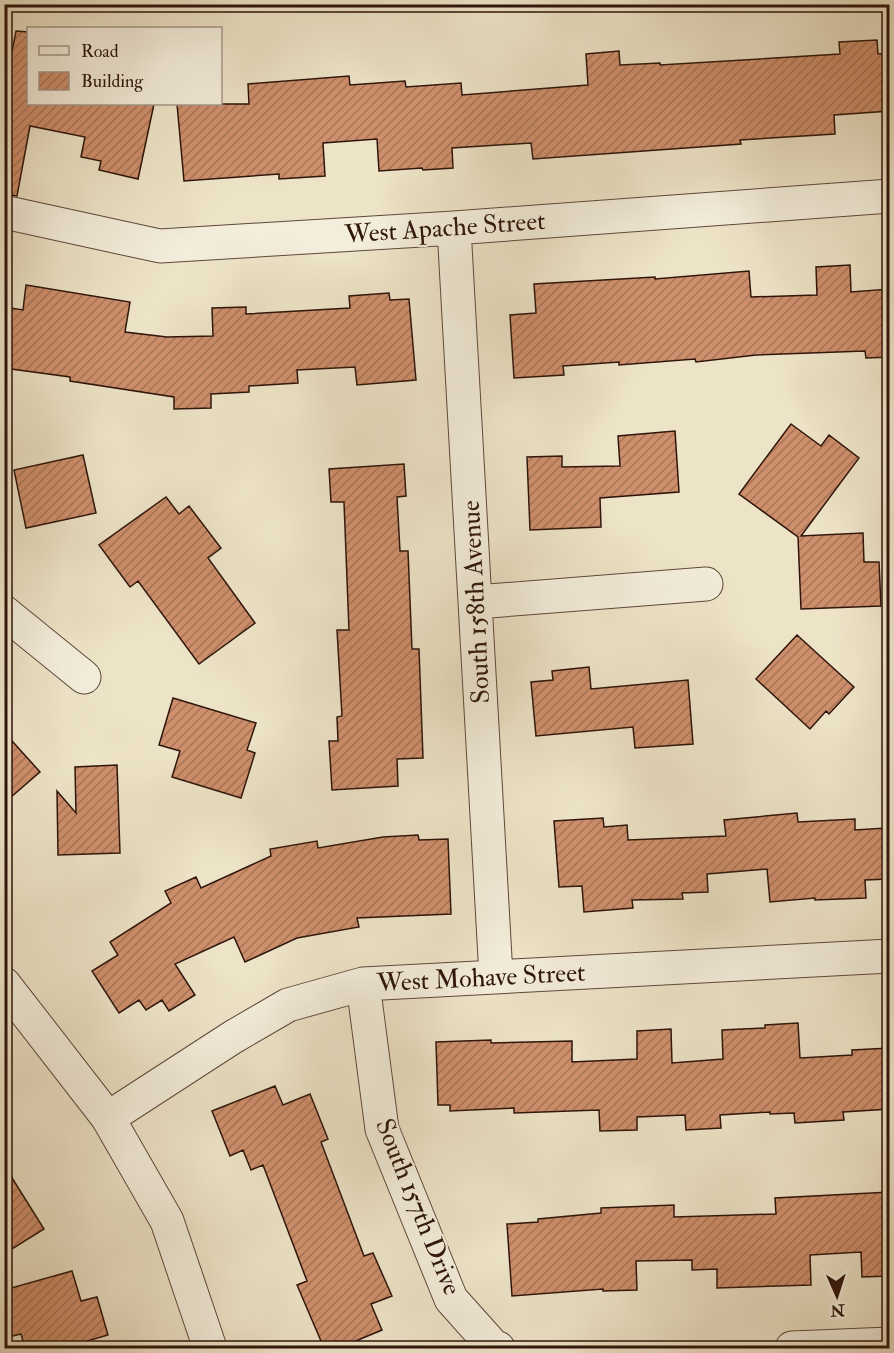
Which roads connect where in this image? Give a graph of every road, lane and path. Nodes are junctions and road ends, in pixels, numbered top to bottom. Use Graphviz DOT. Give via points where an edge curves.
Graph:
graph roads {
  1 [pos="890,196"];
  2 [pos="4,212"];
  3 [pos="454,228"];
  4 [pos="705,584"];
  5 [pos="476,602"];
  6 [pos="4,612"];
  7 [pos="84,677"];
  8 [pos="890,956"];
  9 [pos="496,976"];
  10 [pos="4,984"];
  11 [pos="363,984"];
  12 [pos="108,1118"];
  13 [pos="890,1344"];
  14 [pos="496,1347"];
  15 [pos="210,1348"];
  16 [pos="792,1348"];
  1 -- 3 [label="street, West Apache Street"];
  2 -- 3 [label="street, West Apache Street" via="160,246"];
  3 -- 5 [label="street, South 158th Avenue"];
  4 -- 5 [label="street"];
  5 -- 9 [label="street, South 158th Avenue"];
  6 -- 7 [label="street"];
  8 -- 9 [label="street, West Mohave Street"];
  9 -- 11 [label="street, West Mohave Street"];
  10 -- 12 [label="street"];
  11 -- 12 [label="street, West Mohave Street" via="288,1005"];
  11 -- 14 [label="street, South 157th Drive" via="382,1129 451,1299"];
  12 -- 15 [label="street" via="167,1221"];
  13 -- 16 [label="street"];
}
